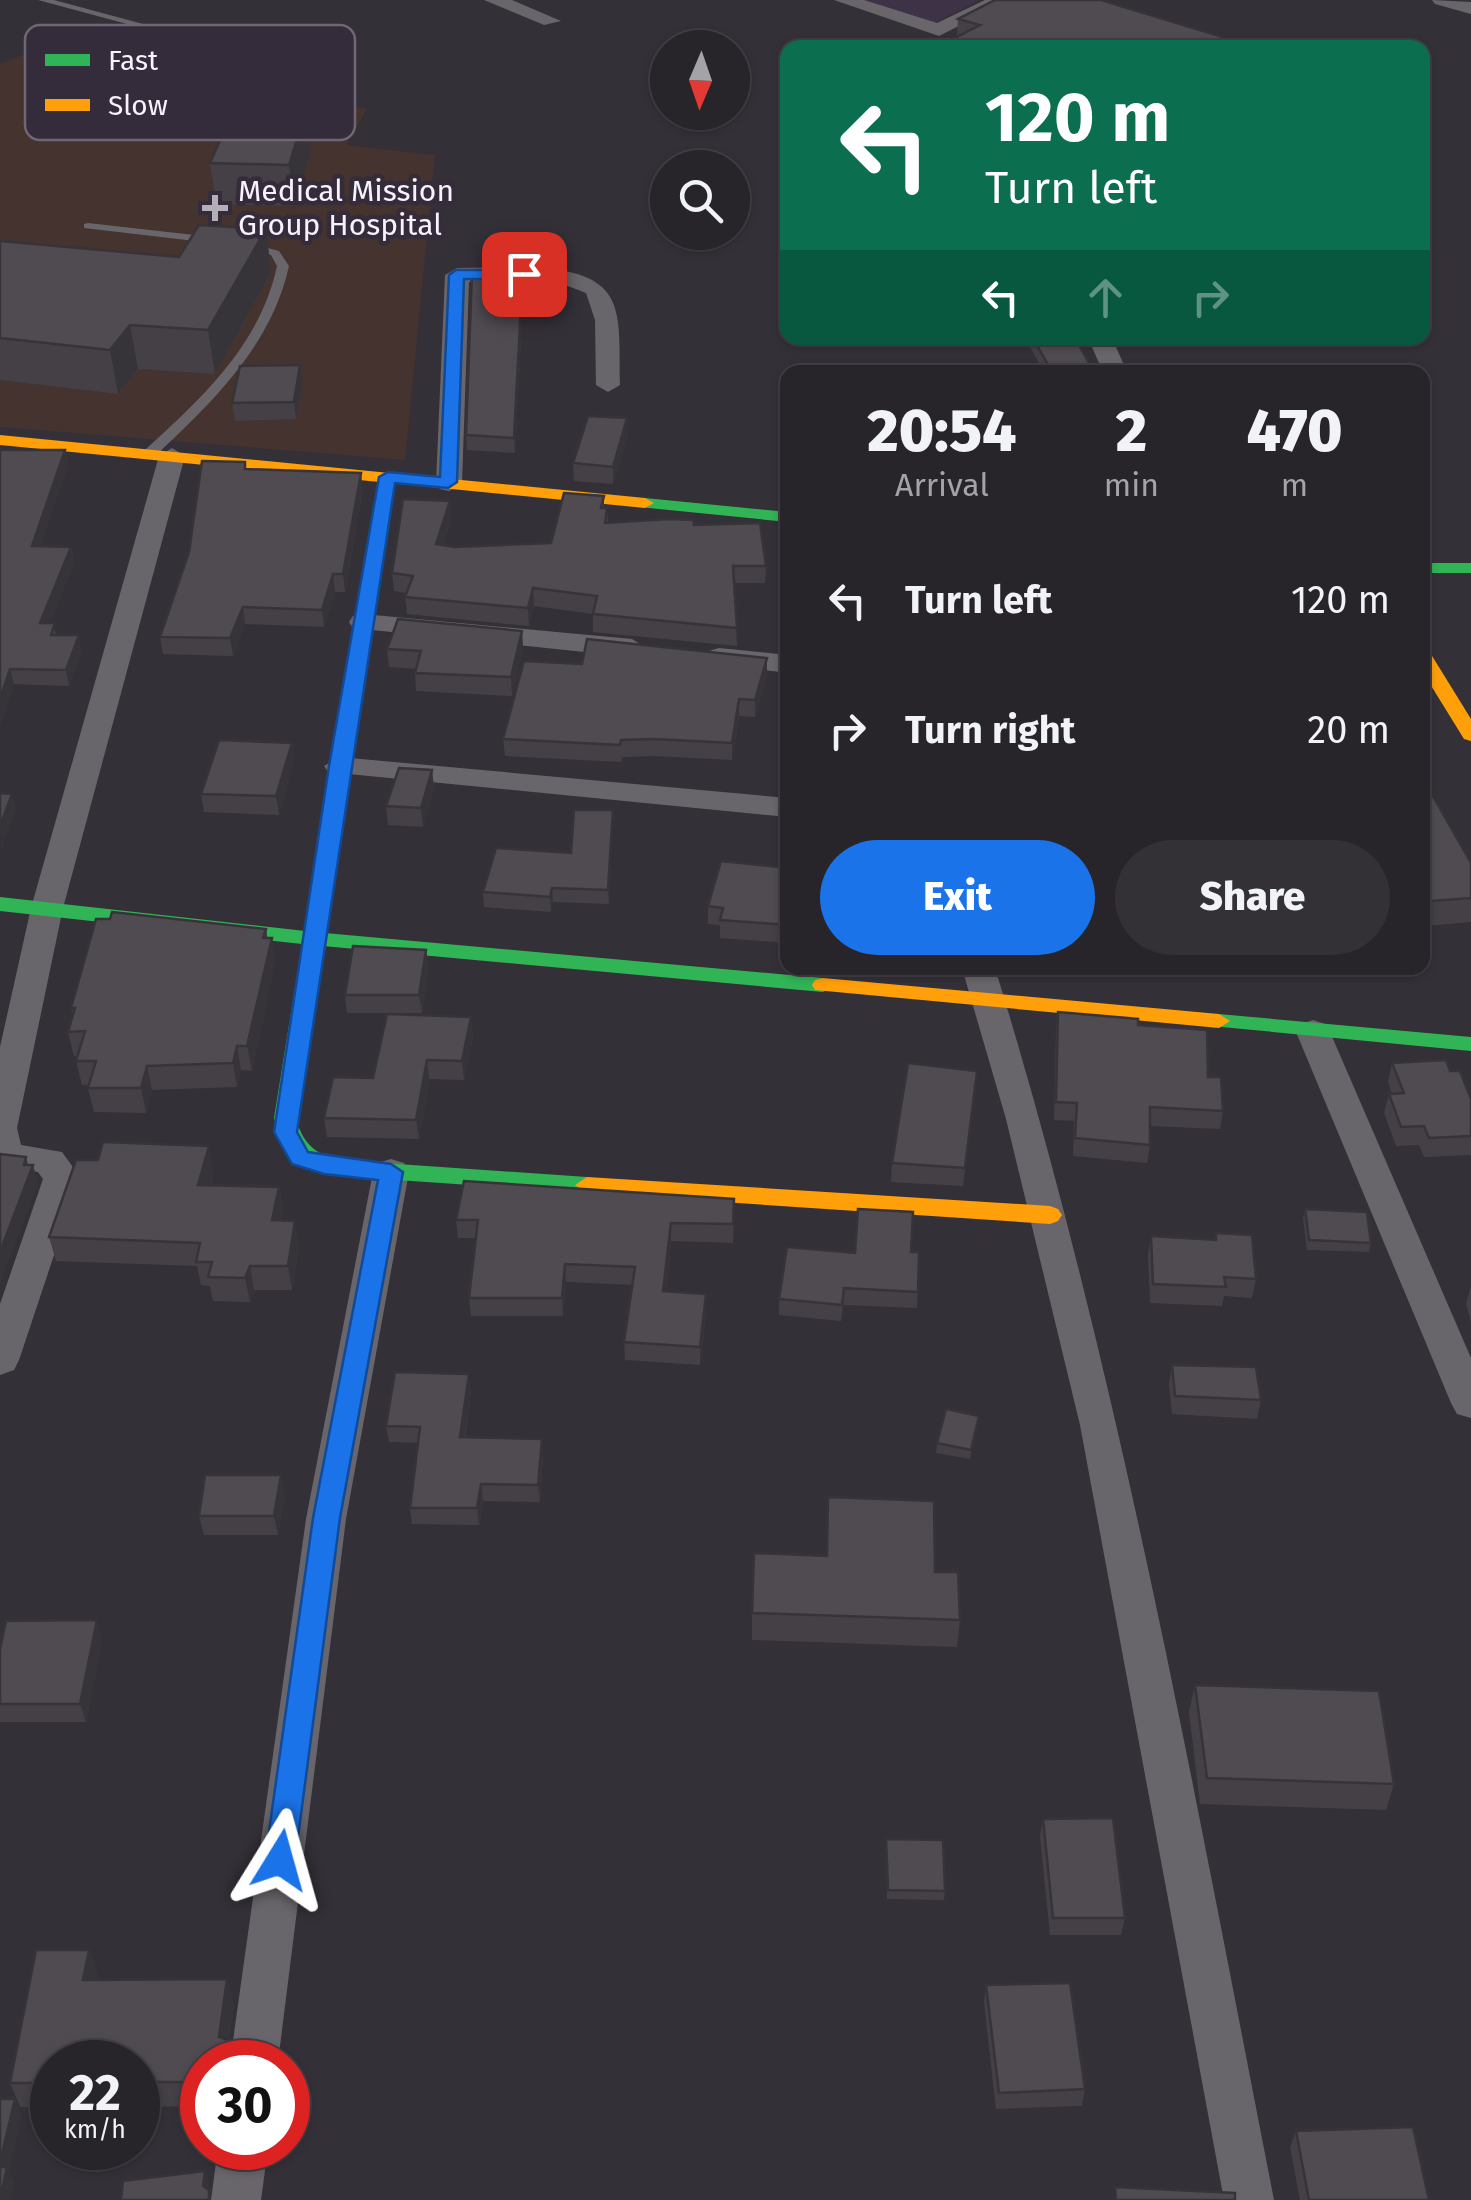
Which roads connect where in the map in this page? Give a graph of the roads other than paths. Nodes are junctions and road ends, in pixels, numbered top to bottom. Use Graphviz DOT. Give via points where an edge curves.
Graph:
graph roads {
  1 [pos="43,0"];
  2 [pos="494,0"];
  3 [pos="844,0"];
  4 [pos="1000,0"];
  5 [pos="1442,0"];
  6 [pos="1471,8"];
  7 [pos="550,21"];
  8 [pos="139,25"];
  9 [pos="939,30"];
  10 [pos="931,40"];
  11 [pos="88,226"];
  12 [pos="221,241"];
  13 [pos="240,243"];
  14 [pos="608,385"];
  15 [pos="0,440"];
  16 [pos="160,455"];
  17 [pos="388,477"];
  18 [pos="448,482"];
  19 [pos="780,517"];
  20 [pos="1430,568"];
  21 [pos="1471,568"];
  22 [pos="363,622"];
  23 [pos="652,650"];
  24 [pos="691,654"];
  25 [pos="780,663"];
  26 [pos="1430,668"];
  27 [pos="1471,735"];
  28 [pos="339,766"];
  29 [pos="780,807"];
  30 [pos="0,904"];
  31 [pos="47,908"];
  32 [pos="317,940"];
  33 [pos="780,971"];
  34 [pos="836,975"];
  35 [pos="984,985"];
  36 [pos="1313,1032"];
  37 [pos="1471,1044"];
  38 [pos="0,1128"];
  39 [pos="391,1172"];
  40 [pos="1050,1215"];
  41 [pos="0,1360"];
  42 [pos="1471,1402"];
  43 [pos="257,2040"];
  44 [pos="240,2170"];
  45 [pos="236,2200"];
  46 [pos="1248,2200"];
  1 -- 8 [label="lane"];
  2 -- 7 [label="street"];
  3 -- 9 [label="street"];
  4 -- 9 [label="street"];
  5 -- 6 [label="street"];
  9 -- 10 [label="street"];
  11 -- 12 [label="lane"];
  13 -- 16 [label="lane" via="275,253 283,266 278,289 219,388"];
  14 -- 18 [label="street" via="598,288 554,275 456,275"];
  15 -- 16 [label="street"];
  16 -- 17 [label="street"];
  16 -- 31 [label="street"];
  17 -- 18 [label="street"];
  17 -- 22 [label="street"];
  18 -- 19 [label="street"];
  20 -- 21 [label="street"];
  22 -- 23 [label="street"];
  22 -- 28 [label="street"];
  24 -- 25 [label="street"];
  26 -- 27 [label="street"];
  28 -- 29 [label="street"];
  28 -- 32 [label="street"];
  30 -- 31 [label="street"];
  31 -- 32 [label="street"];
  31 -- 38 [label="street"];
  32 -- 33 [label="street"];
  32 -- 39 [label="street" via="286,1118 288,1144 300,1158 324,1166"];
  34 -- 35 [label="street"];
  35 -- 36 [label="street"];
  35 -- 40 [label="street"];
  36 -- 37 [label="street"];
  36 -- 42 [label="street"];
  38 -- 41 [label="street" via="10,1156 49,1161 62,1177"];
  39 -- 40 [label="street"];
  39 -- 43 [label="street" via="326,1518"];
  40 -- 46 [label="street" via="1145,1634"];
  44 -- 45 [label="street"];
}
